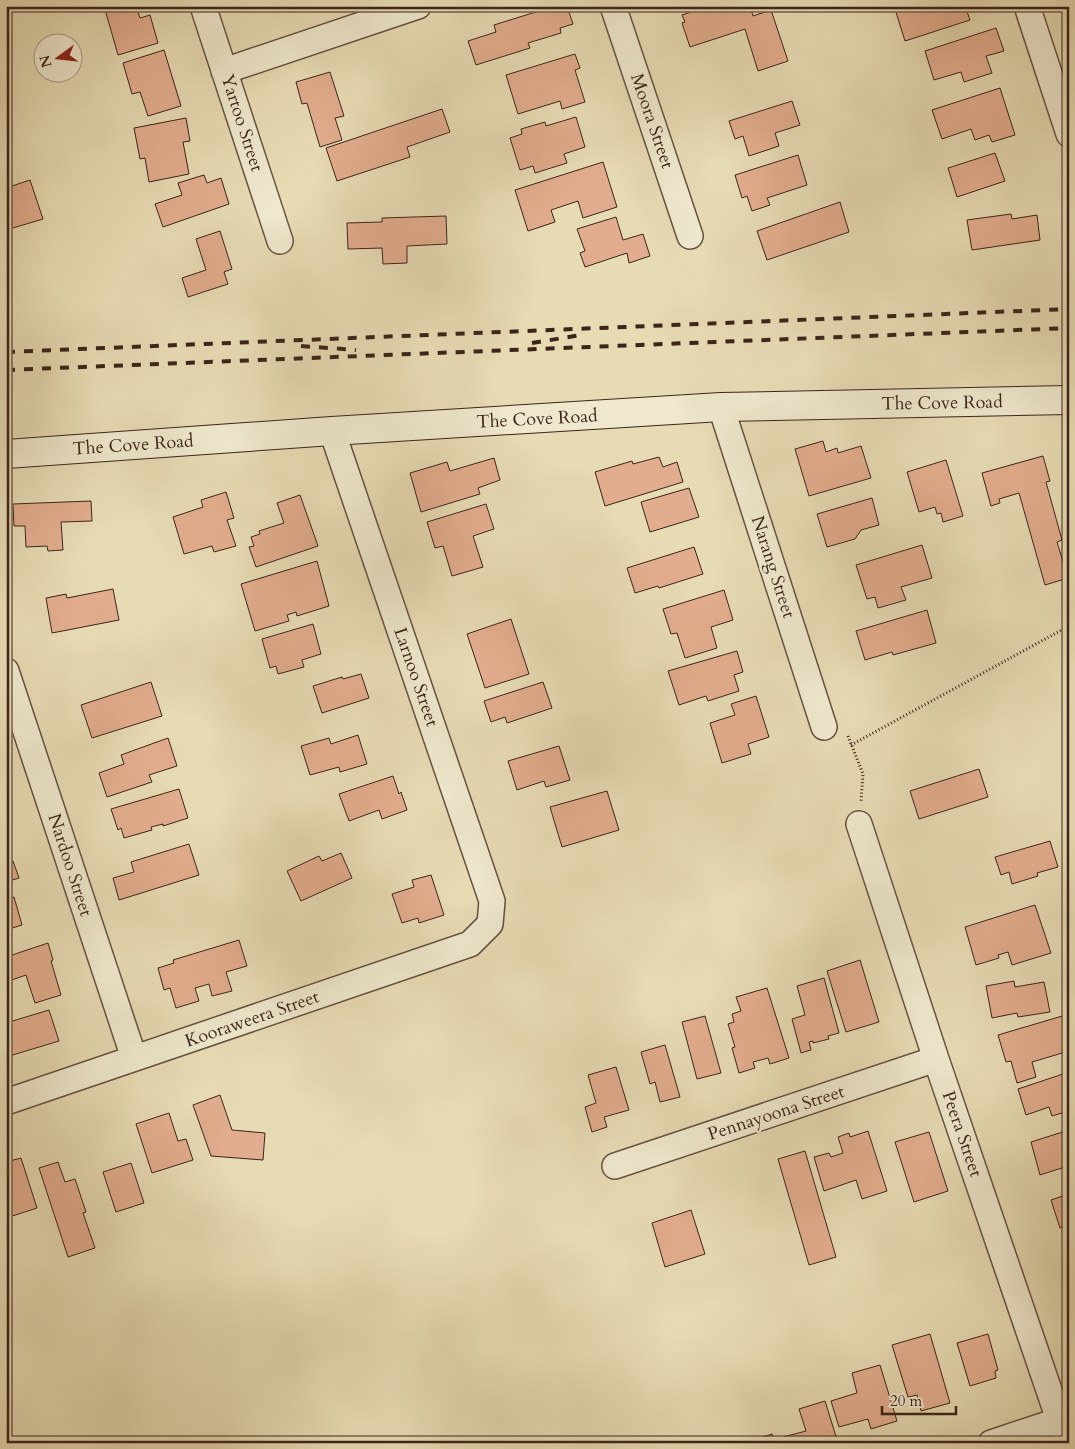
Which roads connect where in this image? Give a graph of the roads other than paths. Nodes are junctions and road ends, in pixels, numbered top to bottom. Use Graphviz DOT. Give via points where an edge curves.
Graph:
graph roads {
  1 [pos="203,6"];
  2 [pos="418,6"];
  3 [pos="613,6"];
  4 [pos="1027,6"];
  5 [pos="224,71"];
  6 [pos="1069,134"];
  7 [pos="690,236"];
  8 [pos="280,241"];
  9 [pos="1069,400"];
  10 [pos="721,408"];
  11 [pos="332,431"];
  12 [pos="6,454"];
  13 [pos="6,671"];
  14 [pos="823,723"];
  15 [pos="859,824"];
  16 [pos="490,924"];
  17 [pos="134,1058"];
  18 [pos="936,1060"];
  19 [pos="6,1102"];
  20 [pos="615,1166"];
  21 [pos="1062,1416"];
  22 [pos="991,1443"];
  1 -- 5 [label="street, Yartoo Street"];
  2 -- 5 [label="street"];
  3 -- 7 [label="street, Moora Street"];
  4 -- 6 [label="street"];
  5 -- 8 [label="street, Yartoo Street"];
  9 -- 10 [label="street, The Cove Road"];
  10 -- 11 [label="street, The Cove Road"];
  10 -- 14 [label="street, Narang Street"];
  11 -- 12 [label="street, The Cove Road"];
  11 -- 16 [label="street, Larnoo Street" via="492,901"];
  13 -- 17 [label="street, Nardoo Street"];
  15 -- 18 [label="street, Peera Street"];
  16 -- 17 [label="street, Kooraweera Street" via="470,944"];
  17 -- 19 [label="street, Kooraweera Street"];
  18 -- 20 [label="street, Pennayoona Street"];
  18 -- 21 [label="street, Peera Street"];
  21 -- 22 [label="street"];
}
